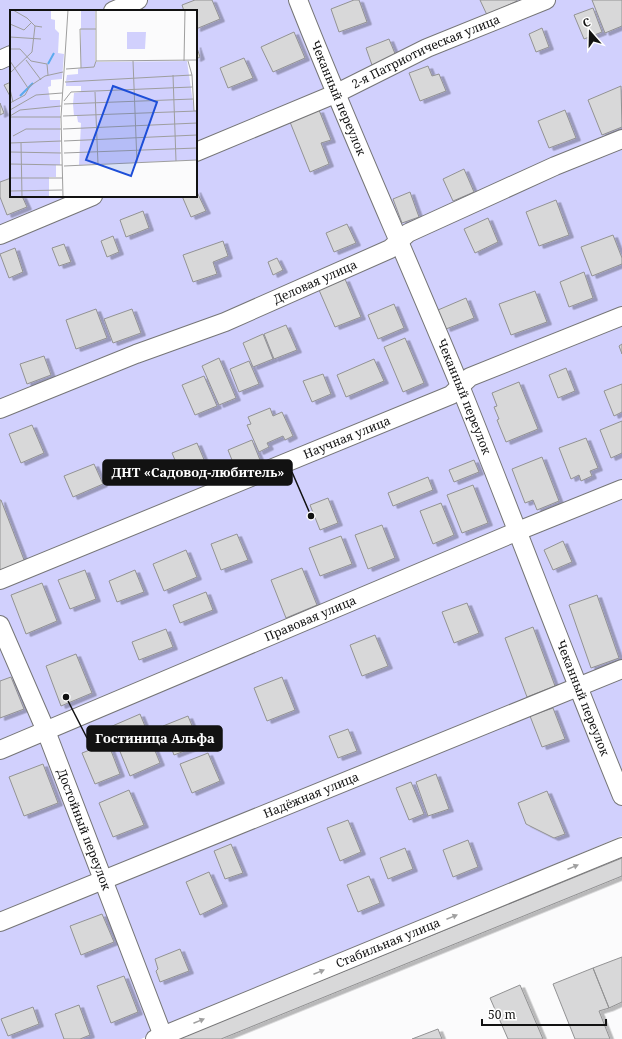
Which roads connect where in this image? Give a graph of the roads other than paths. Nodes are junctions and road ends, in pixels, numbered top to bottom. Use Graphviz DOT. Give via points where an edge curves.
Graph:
graph roads {
  1 [pos="138,0"];
  2 [pos="298,0"];
  3 [pos="546,0"];
  4 [pos="115,10"];
  5 [pos="10,55"];
  6 [pos="0,60"];
  7 [pos="335,94"];
  8 [pos="622,139"];
  9 [pos="197,152"];
  10 [pos="91,197"];
  11 [pos="0,235"];
  12 [pos="399,241"];
  13 [pos="622,316"];
  14 [pos="460,386"];
  15 [pos="0,409"];
  16 [pos="622,489"];
  17 [pos="518,531"];
  18 [pos="0,580"];
  19 [pos="0,625"];
  20 [pos="622,669"];
  21 [pos="578,688"];
  22 [pos="46,731"];
  23 [pos="0,750"];
  24 [pos="622,796"];
  25 [pos="622,847"];
  26 [pos="102,881"];
  27 [pos="0,922"];
  28 [pos="159,1037"];
  1 -- 4 [label="street"];
  2 -- 7 [label="street, Чеканный переулок"];
  3 -- 7 [label="street, 2-я Патриотическая улица" via="427,48"];
  5 -- 6 [label="street"];
  7 -- 9 [label="street, 2-я Патриотическая улица"];
  7 -- 12 [label="street, Чеканный переулок"];
  8 -- 12 [label="street, Деловая улица" via="527,178 408,233"];
  10 -- 11 [label="street"];
  12 -- 14 [label="street, Чеканный переулок"];
  12 -- 15 [label="street, Деловая улица" via="390,249 225,322 136,354"];
  13 -- 14 [label="street, Научная улица" via="470,377"];
  14 -- 17 [label="street, Чеканный переулок"];
  14 -- 18 [label="street, Научная улица" via="451,395"];
  16 -- 17 [label="street, Правовая улица"];
  17 -- 21 [label="street, Чеканный переулок"];
  17 -- 22 [label="street, Правовая улица"];
  19 -- 22 [label="street, Достойный переулок"];
  20 -- 21 [label="street, Надёжная улица"];
  21 -- 24 [label="street, Чеканный переулок"];
  21 -- 26 [label="street, Надёжная улица"];
  22 -- 23 [label="street, Правовая улица"];
  22 -- 26 [label="street, Достойный переулок"];
  28 -- 25 [label="street, Стабильная улица, one-way"];
  26 -- 27 [label="street, Надёжная улица"];
  26 -- 28 [label="street, Достойный переулок"];
}
